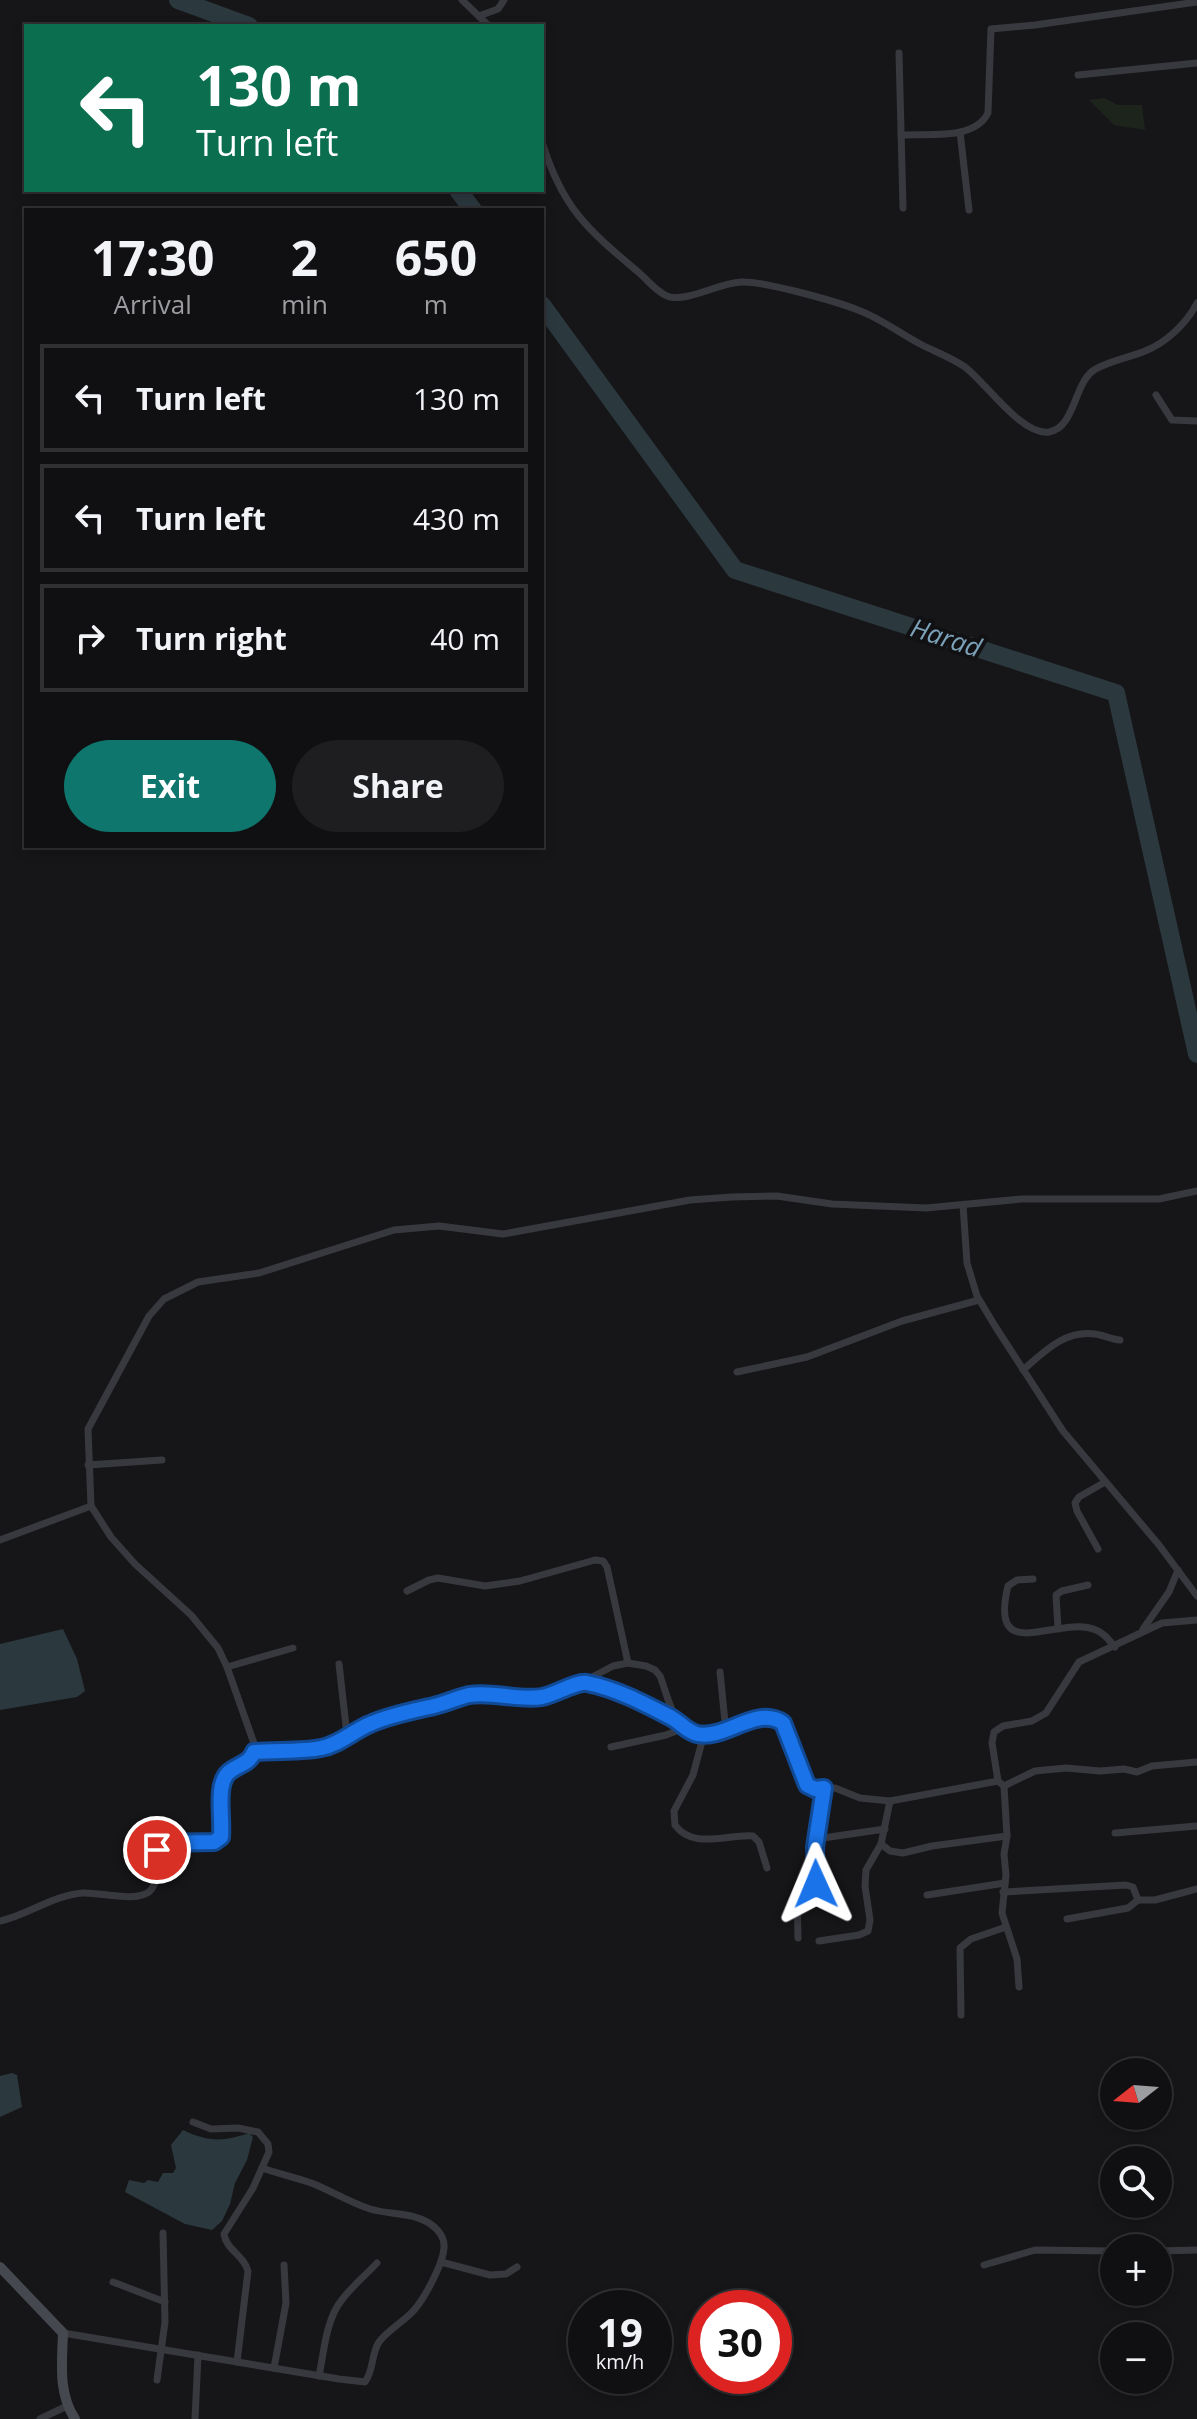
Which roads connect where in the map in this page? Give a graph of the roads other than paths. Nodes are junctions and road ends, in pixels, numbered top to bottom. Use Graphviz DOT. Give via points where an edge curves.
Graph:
graph roads {
  1 [pos="462,0"];
  2 [pos="504,0"];
  3 [pos="1197,2"];
  4 [pos="479,16"];
  5 [pos="487,24"];
  6 [pos="899,53"];
  7 [pos="1197,63"];
  8 [pos="1078,75"];
  9 [pos="960,132"];
  10 [pos="901,135"];
  11 [pos="544,149"];
  12 [pos="903,208"];
  13 [pos="969,210"];
  14 [pos="1197,303"];
  15 [pos="1195,310"];
  16 [pos="1156,395"];
  17 [pos="1197,421"];
  18 [pos="1197,1191"];
  19 [pos="963,1205"];
  20 [pos="979,1300"];
  21 [pos="1120,1340"];
  22 [pos="1023,1370"];
  23 [pos="737,1372"];
  24 [pos="162,1460"];
  25 [pos="88,1465"];
  26 [pos="1105,1482"];
  27 [pos="91,1506"];
  28 [pos="0,1540"];
  29 [pos="1098,1549"];
  30 [pos="1178,1570"];
  31 [pos="1033,1579"];
  32 [pos="1088,1585"];
  33 [pos="407,1591"];
  34 [pos="1197,1596"];
  35 [pos="1197,1620"];
  36 [pos="1058,1629"];
  37 [pos="1141,1632"];
  38 [pos="1115,1647"];
  39 [pos="293,1648"];
  40 [pos="628,1663"];
  41 [pos="339,1664"];
  42 [pos="227,1667"];
  43 [pos="720,1672"];
  44 [pos="583,1682"];
  45 [pos="681,1725"];
  46 [pos="726,1732"];
  47 [pos="704,1734"];
  48 [pos="347,1735"];
  49 [pos="611,1747"];
  50 [pos="254,1752"];
  51 [pos="1197,1762"];
  52 [pos="1001,1784"];
  53 [pos="824,1788"];
  54 [pos="890,1801"];
  55 [pos="1197,1826"];
  56 [pos="885,1829"];
  57 [pos="1115,1833"];
  58 [pos="1007,1836"];
  59 [pos="816,1839"];
  60 [pos="881,1844"];
  61 [pos="767,1868"];
  62 [pos="1004,1887"];
  63 [pos="1197,1889"];
  64 [pos="927,1895"];
  65 [pos="1138,1900"];
  66 [pos="1067,1919"];
  67 [pos="0,1921"];
  68 [pos="1006,1927"];
  69 [pos="798,1938"];
  70 [pos="819,1941"];
  71 [pos="1019,1987"];
  72 [pos="961,2015"];
  73 [pos="193,2122"];
  74 [pos="262,2168"];
  75 [pos="163,2233"];
  76 [pos="1197,2250"];
  77 [pos="1100,2251"];
  78 [pos="1172,2251"];
  79 [pos="441,2262"];
  80 [pos="377,2263"];
  81 [pos="284,2265"];
  82 [pos="984,2265"];
  83 [pos="0,2267"];
  84 [pos="517,2267"];
  85 [pos="113,2282"];
  86 [pos="165,2302"];
  87 [pos="63,2333"];
  88 [pos="163,2349"];
  89 [pos="198,2355"];
  90 [pos="237,2362"];
  91 [pos="274,2368"];
  92 [pos="319,2376"];
  93 [pos="157,2380"];
  94 [pos="67,2406"];
  95 [pos="40,2419"];
  96 [pos="75,2419"];
  97 [pos="195,2419"];
  1 -- 4 [label="street"];
  2 -- 4 [label="street" via="498,9"];
  3 -- 9 [label="street" via="991,29 988,113 977,127"];
  4 -- 5 [label="street"];
  6 -- 10 [label="street"];
  7 -- 8 [label="street"];
  9 -- 10 [label="street"];
  9 -- 13 [label="street"];
  10 -- 12 [label="street"];
  11 -- 15 [label="street" via="577,215 665,295 681,297 743,282 860,310 961,364 1036,431 1055,430 1064,421 1089,374 1164,342"];
  14 -- 15 [label="street"];
  16 -- 17 [label="street" via="1172,420"];
  18 -- 19 [label="street" via="1159,1199 1022,1199"];
  19 -- 20 [label="street" via="967,1263"];
  19 -- 25 [label="street" via="832,1204 777,1196 690,1200 503,1234 439,1226 394,1230 259,1273 198,1282 164,1299 149,1316 88,1429"];
  20 -- 22 [label="street"];
  20 -- 23 [label="street" via="891,1324 807,1357"];
  21 -- 22 [label="street" via="1095,1334 1064,1338"];
  22 -- 26 [label="street"];
  24 -- 25 [label="street"];
  25 -- 27 [label="street"];
  26 -- 29 [label="street" via="1075,1503"];
  26 -- 30 [label="street"];
  27 -- 28 [label="street"];
  27 -- 42 [label="street" via="135,1564 211,1637"];
  30 -- 34 [label="street"];
  30 -- 37 [label="street"];
  31 -- 36 [label="street" via="1008,1586 1007,1626 1022,1633"];
  32 -- 36 [label="street" via="1056,1595"];
  33 -- 40 [label="street" via="438,1578 485,1586 520,1581 599,1560 607,1567"];
  35 -- 37 [label="street" via="1171,1621"];
  36 -- 38 [label="street" via="1093,1628"];
  37 -- 38 [label="street"];
  38 -- 52 [label="street" via="1079,1662 1039,1718 994,1732"];
  39 -- 42 [label="street"];
  40 -- 44 [label="street"];
  40 -- 45 [label="street" via="655,1670"];
  41 -- 48 [label="street"];
  42 -- 50 [label="street"];
  43 -- 46 [label="street"];
  44 -- 45 [label="street" via="624,1694"];
  44 -- 48 [label="street" via="539,1698 471,1695 386,1717"];
  45 -- 47 [label="street"];
  45 -- 49 [label="street" via="666,1735"];
  46 -- 47 [label="street"];
  46 -- 53 [label="street" via="757,1719 780,1720 807,1785"];
  47 -- 61 [label="street" via="693,1775 674,1811 675,1825 697,1839 753,1836"];
  48 -- 50 [label="street" via="319,1749"];
  50 -- 67 [label="street" via="221,1783 221,1837 214,1842 161,1843 149,1891 139,1896 83,1893"];
  51 -- 52 [label="street" via="1137,1772 1035,1771"];
  52 -- 54 [label="street"];
  52 -- 58 [label="street"];
  53 -- 54 [label="street"];
  53 -- 59 [label="street"];
  54 -- 56 [label="street"];
  55 -- 57 [label="street"];
  56 -- 59 [label="street"];
  56 -- 60 [label="street"];
  58 -- 60 [label="street" via="903,1853"];
  58 -- 62 [label="street"];
  59 -- 69 [label="street" via="816,1884 797,1897"];
  60 -- 70 [label="street" via="866,1870 868,1931"];
  62 -- 64 [label="street"];
  62 -- 65 [label="street" via="1126,1885 1133,1887"];
  62 -- 68 [label="street"];
  63 -- 65 [label="street"];
  65 -- 66 [label="street" via="1128,1908"];
  68 -- 71 [label="street"];
  68 -- 72 [label="street" via="960,1948"];
  73 -- 74 [label="street" via="211,2129 258,2132 269,2152"];
  74 -- 79 [label="street" via="372,2210 431,2224 443,2240"];
  74 -- 90 [label="street" via="224,2234 248,2271"];
  75 -- 86 [label="street"];
  76 -- 78 [label="street"];
  77 -- 82 [label="street" via="1035,2250"];
  79 -- 84 [label="street" via="490,2275"];
  79 -- 92 [label="street" via="415,2308 381,2339 365,2382"];
  80 -- 92 [label="street" via="336,2309"];
  81 -- 91 [label="street" via="286,2303"];
  83 -- 87 [label="street"];
  85 -- 86 [label="street"];
  86 -- 88 [label="street"];
  87 -- 88 [label="street"];
  87 -- 94 [label="street"];
  88 -- 89 [label="street"];
  88 -- 93 [label="street"];
  89 -- 90 [label="street"];
  89 -- 97 [label="street"];
  90 -- 91 [label="street"];
  91 -- 92 [label="street"];
  94 -- 95 [label="street"];
  94 -- 96 [label="street"];
}
